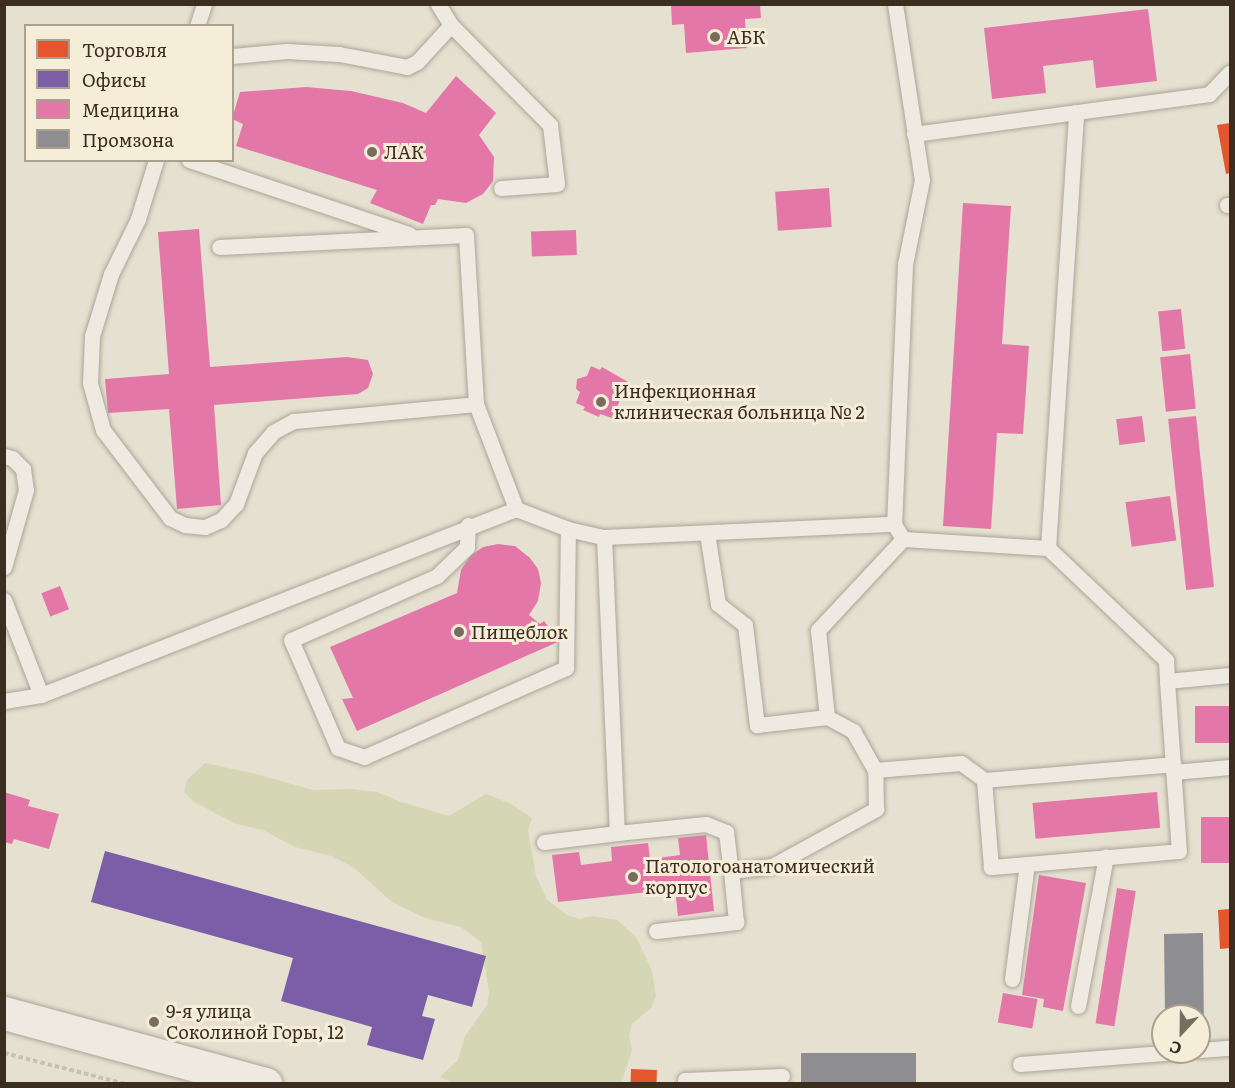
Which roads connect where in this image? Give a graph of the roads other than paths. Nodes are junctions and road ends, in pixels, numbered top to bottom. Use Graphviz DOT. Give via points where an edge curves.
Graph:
graph roads {
  1 [pos="204,4"];
  2 [pos="438,4"];
  3 [pos="895,4"];
  4 [pos="198,24"];
  5 [pos="451,25"];
  6 [pos="234,56"];
  7 [pos="1230,72"];
  8 [pos="1076,112"];
  9 [pos="915,134"];
  10 [pos="155,162"];
  11 [pos="195,162"];
  12 [pos="501,188"];
  13 [pos="417,237"];
  14 [pos="219,247"];
  15 [pos="476,404"];
  16 [pos="4,456"];
  17 [pos="516,509"];
  18 [pos="894,524"];
  19 [pos="468,525"];
  20 [pos="567,530"];
  21 [pos="707,533"];
  22 [pos="604,537"];
  23 [pos="903,539"];
  24 [pos="1048,548"];
  25 [pos="4,567"];
  26 [pos="4,600"];
  27 [pos="1230,675"];
  28 [pos="1167,681"];
  29 [pos="41,694"];
  30 [pos="4,701"];
  31 [pos="827,717"];
  32 [pos="1230,767"];
  33 [pos="1173,768"];
  34 [pos="875,770"];
  35 [pos="984,780"];
  36 [pos="617,833"];
  37 [pos="544,842"];
  38 [pos="1106,857"];
  39 [pos="1027,864"];
  40 [pos="731,871"];
  41 [pos="656,931"];
  42 [pos="1012,979"];
  43 [pos="1078,1006"];
  44 [pos="4,1013"];
  45 [pos="1230,1048"];
  46 [pos="1211,1049"];
  47 [pos="1151,1054"];
  48 [pos="1020,1064"];
  49 [pos="782,1076"];
  50 [pos="266,1083"];
  51 [pos="685,1083"];
  1 -- 4 [label="lane"];
  2 -- 5 [label="lane"];
  3 -- 9 [label="lane"];
  5 -- 6 [label="lane" via="417,62 407,67 339,54 287,51"];
  5 -- 12 [label="lane" via="550,124 557,184"];
  7 -- 8 [label="lane" via="1209,94"];
  8 -- 9 [label="lane"];
  8 -- 24 [label="lane"];
  9 -- 18 [label="lane" via="922,180 905,264"];
  10 -- 15 [label="lane" via="138,219 111,274 92,336 90,383 103,430 170,518 185,525 206,527 221,520 236,504 255,453 273,432 294,421"];
  11 -- 13 [label="lane"];
  13 -- 14 [label="lane"];
  13 -- 15 [label="lane" via="466,235"];
  15 -- 17 [label="lane"];
  16 -- 25 [label="lane" via="12,458 22,469 26,489"];
  17 -- 19 [label="lane"];
  17 -- 20 [label="lane"];
  18 -- 21 [label="lane"];
  18 -- 23 [label="lane"];
  19 -- 20 [label="lane" via="467,547 437,576 291,640 338,747 364,757 566,668"];
  19 -- 29 [label="lane"];
  20 -- 22 [label="lane"];
  21 -- 22 [label="lane"];
  21 -- 31 [label="lane" via="718,604 745,625 757,725"];
  22 -- 36 [label="lane"];
  23 -- 24 [label="lane"];
  23 -- 31 [label="lane" via="818,630"];
  24 -- 28 [label="lane" via="1166,660"];
  26 -- 29 [label="lane"];
  27 -- 28 [label="lane"];
  28 -- 33 [label="lane"];
  29 -- 30 [label="lane"];
  31 -- 34 [label="lane" via="853,731"];
  32 -- 33 [label="lane"];
  33 -- 35 [label="lane"];
  33 -- 38 [label="lane" via="1179,851"];
  34 -- 35 [label="lane" via="961,763"];
  34 -- 40 [label="lane" via="876,809 772,866"];
  35 -- 39 [label="lane" via="991,867"];
  36 -- 37 [label="lane"];
  36 -- 40 [label="lane" via="706,824 726,832"];
  38 -- 39 [label="lane"];
  38 -- 43 [label="lane"];
  39 -- 42 [label="lane"];
  40 -- 41 [label="lane" via="736,922"];
  44 -- 50 [label="street"];
  45 -- 46 [label="lane"];
  47 -- 48 [label="lane"];
  49 -- 51 [label="lane"];
}
